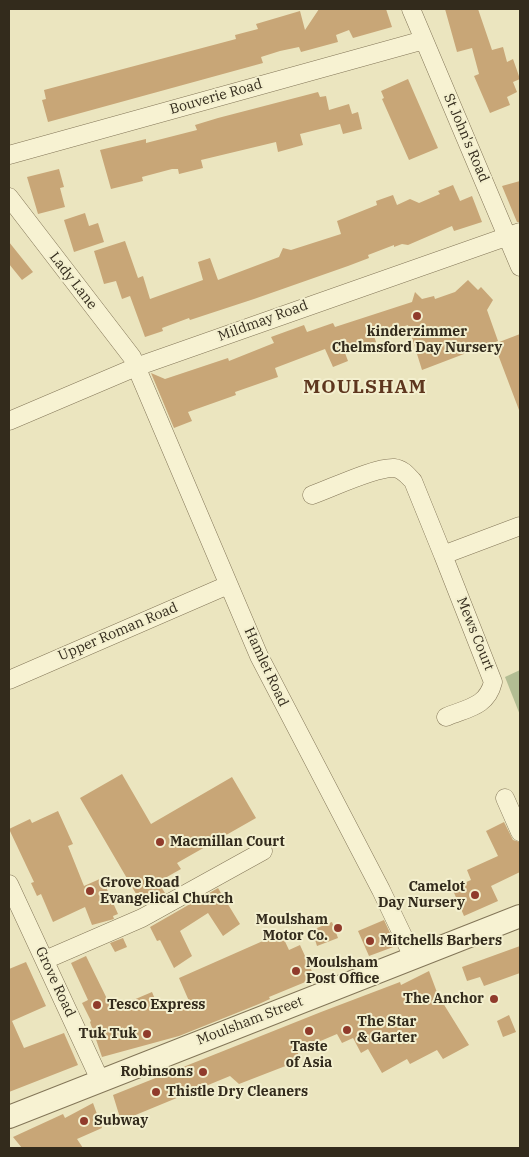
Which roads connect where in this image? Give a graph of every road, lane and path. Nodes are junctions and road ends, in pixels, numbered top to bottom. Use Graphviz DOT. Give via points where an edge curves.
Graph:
graph roads {
  1 [pos="411,9"];
  2 [pos="424,40"];
  3 [pos="9,155"];
  4 [pos="9,197"];
  5 [pos="514,234"];
  6 [pos="520,267"];
  7 [pos="136,367"];
  8 [pos="9,421"];
  9 [pos="312,495"];
  10 [pos="520,526"];
  11 [pos="444,555"];
  12 [pos="228,585"];
  13 [pos="9,680"];
  14 [pos="446,716"];
  15 [pos="505,798"];
  16 [pos="520,832"];
  17 [pos="263,851"];
  18 [pos="9,884"];
  19 [pos="520,916"];
  20 [pos="45,960"];
  21 [pos="414,960"];
  22 [pos="100,1080"];
  23 [pos="9,1117"];
  1 -- 2 [label="street, St John's Road"];
  2 -- 3 [label="street, Bouverie Road"];
  2 -- 5 [label="street, St John's Road"];
  4 -- 7 [label="street, Lady Lane" via="132,357"];
  5 -- 6 [label="street, St John's Road"];
  5 -- 7 [label="street, Mildmay Road"];
  7 -- 8 [label="street, Mildmay Road"];
  7 -- 12 [label="street, Hamlet Road"];
  9 -- 11 [label="street, Mews Court" via="383,469 396,468 406,472"];
  10 -- 11 [label="street"];
  11 -- 14 [label="street, Mews Court" via="493,682 490,694 480,703"];
  12 -- 13 [label="street, Upper Roman Road"];
  12 -- 21 [label="street, Hamlet Road" via="287,712 381,890"];
  15 -- 16 [label="street"];
  17 -- 20 [label="street" via="142,918"];
  18 -- 20 [label="street, Grove Road"];
  19 -- 21 [label="street, Moulsham Street"];
  20 -- 22 [label="street, Grove Road"];
  21 -- 22 [label="street, Moulsham Street"];
  22 -- 23 [label="street, Moulsham Street"];
}
